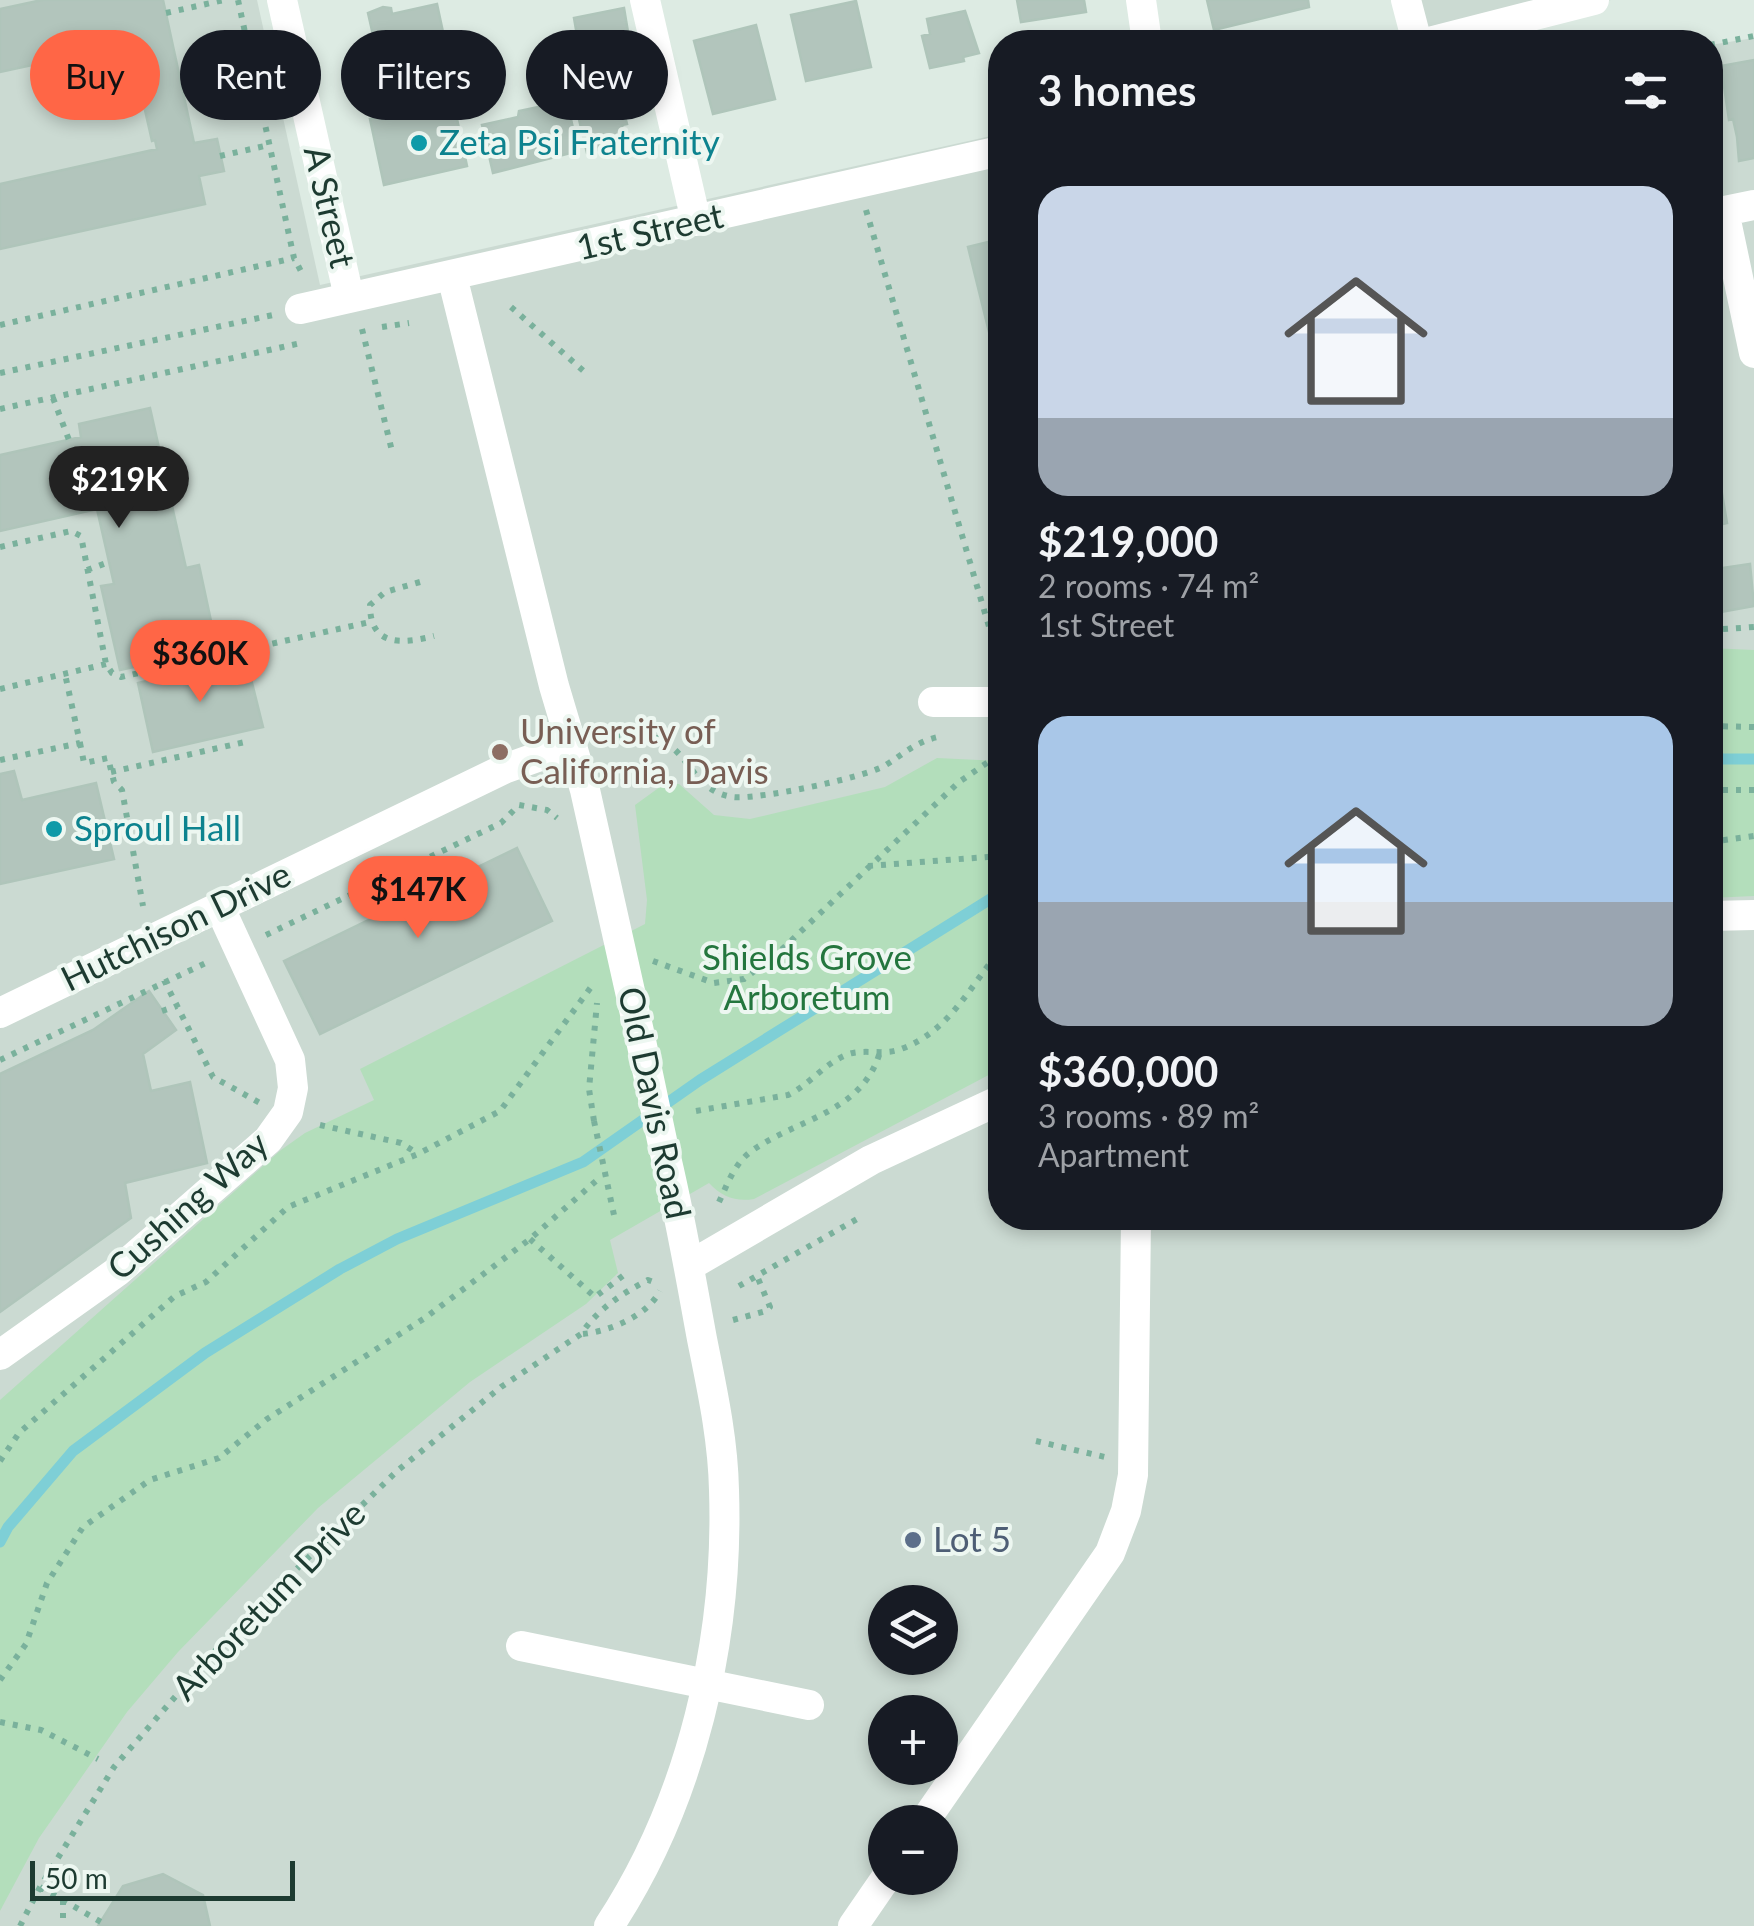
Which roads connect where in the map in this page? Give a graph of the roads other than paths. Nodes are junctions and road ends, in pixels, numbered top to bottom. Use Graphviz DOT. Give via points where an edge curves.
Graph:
graph roads {
  1 [pos="282,0"];
  2 [pos="645,0"];
  3 [pos="1141,0"];
  4 [pos="1406,0"];
  5 [pos="1594,0"];
  6 [pos="1145,30"];
  7 [pos="1414,30"];
  8 [pos="1476,30"];
  9 [pos="988,154"];
  10 [pos="1754,205"];
  11 [pos="1723,212"];
  12 [pos="696,221"];
  13 [pos="1723,236"];
  14 [pos="452,276"];
  15 [pos="349,297"];
  16 [pos="300,309"];
  17 [pos="1754,353"];
  18 [pos="933,702"];
  19 [pos="988,702"];
  20 [pos="571,745"];
  21 [pos="220,906"];
  22 [pos="1723,916"];
  23 [pos="1754,916"];
  24 [pos="0,1012"];
  25 [pos="988,1106"];
  26 [pos="1136,1230"];
  27 [pos="689,1266"];
  28 [pos="0,1356"];
  29 [pos="521,1646"];
  30 [pos="708,1685"];
  31 [pos="809,1705"];
  32 [pos="936,1805"];
  33 [pos="874,1895"];
  34 [pos="609,1926"];
  35 [pos="853,1926"];
  1 -- 15 [label="street, A Street"];
  2 -- 12 [label="street"];
  3 -- 6 [label="street"];
  4 -- 7 [label="street"];
  5 -- 8 [label="street"];
  9 -- 12 [label="street, 1st Street"];
  10 -- 11 [label="street"];
  12 -- 14 [label="street, 1st Street"];
  13 -- 17 [label="street"];
  14 -- 15 [label="street, 1st Street"];
  14 -- 20 [label="street, Old Davis Road"];
  15 -- 16 [label="street, 1st Street"];
  18 -- 19 [label="street"];
  20 -- 21 [label="street, Hutchison Drive" via="504,769"];
  20 -- 27 [label="street, Old Davis Road, bridge"];
  21 -- 24 [label="street, Hutchison Drive"];
  21 -- 28 [label="street, Cushing Way" via="290,1060 288,1112 268,1140 118,1271"];
  22 -- 23 [label="street"];
  25 -- 27 [label="street" via="871,1160"];
  26 -- 32 [label="street" via="1134,1475 1126,1511 1110,1553"];
  27 -- 30 [label="street, Old Davis Road" via="724,1486 725,1549"];
  29 -- 30 [label="street"];
  30 -- 31 [label="street"];
  30 -- 34 [label="street, Old Davis Road" via="656,1841"];
  33 -- 35 [label="street"];
}
